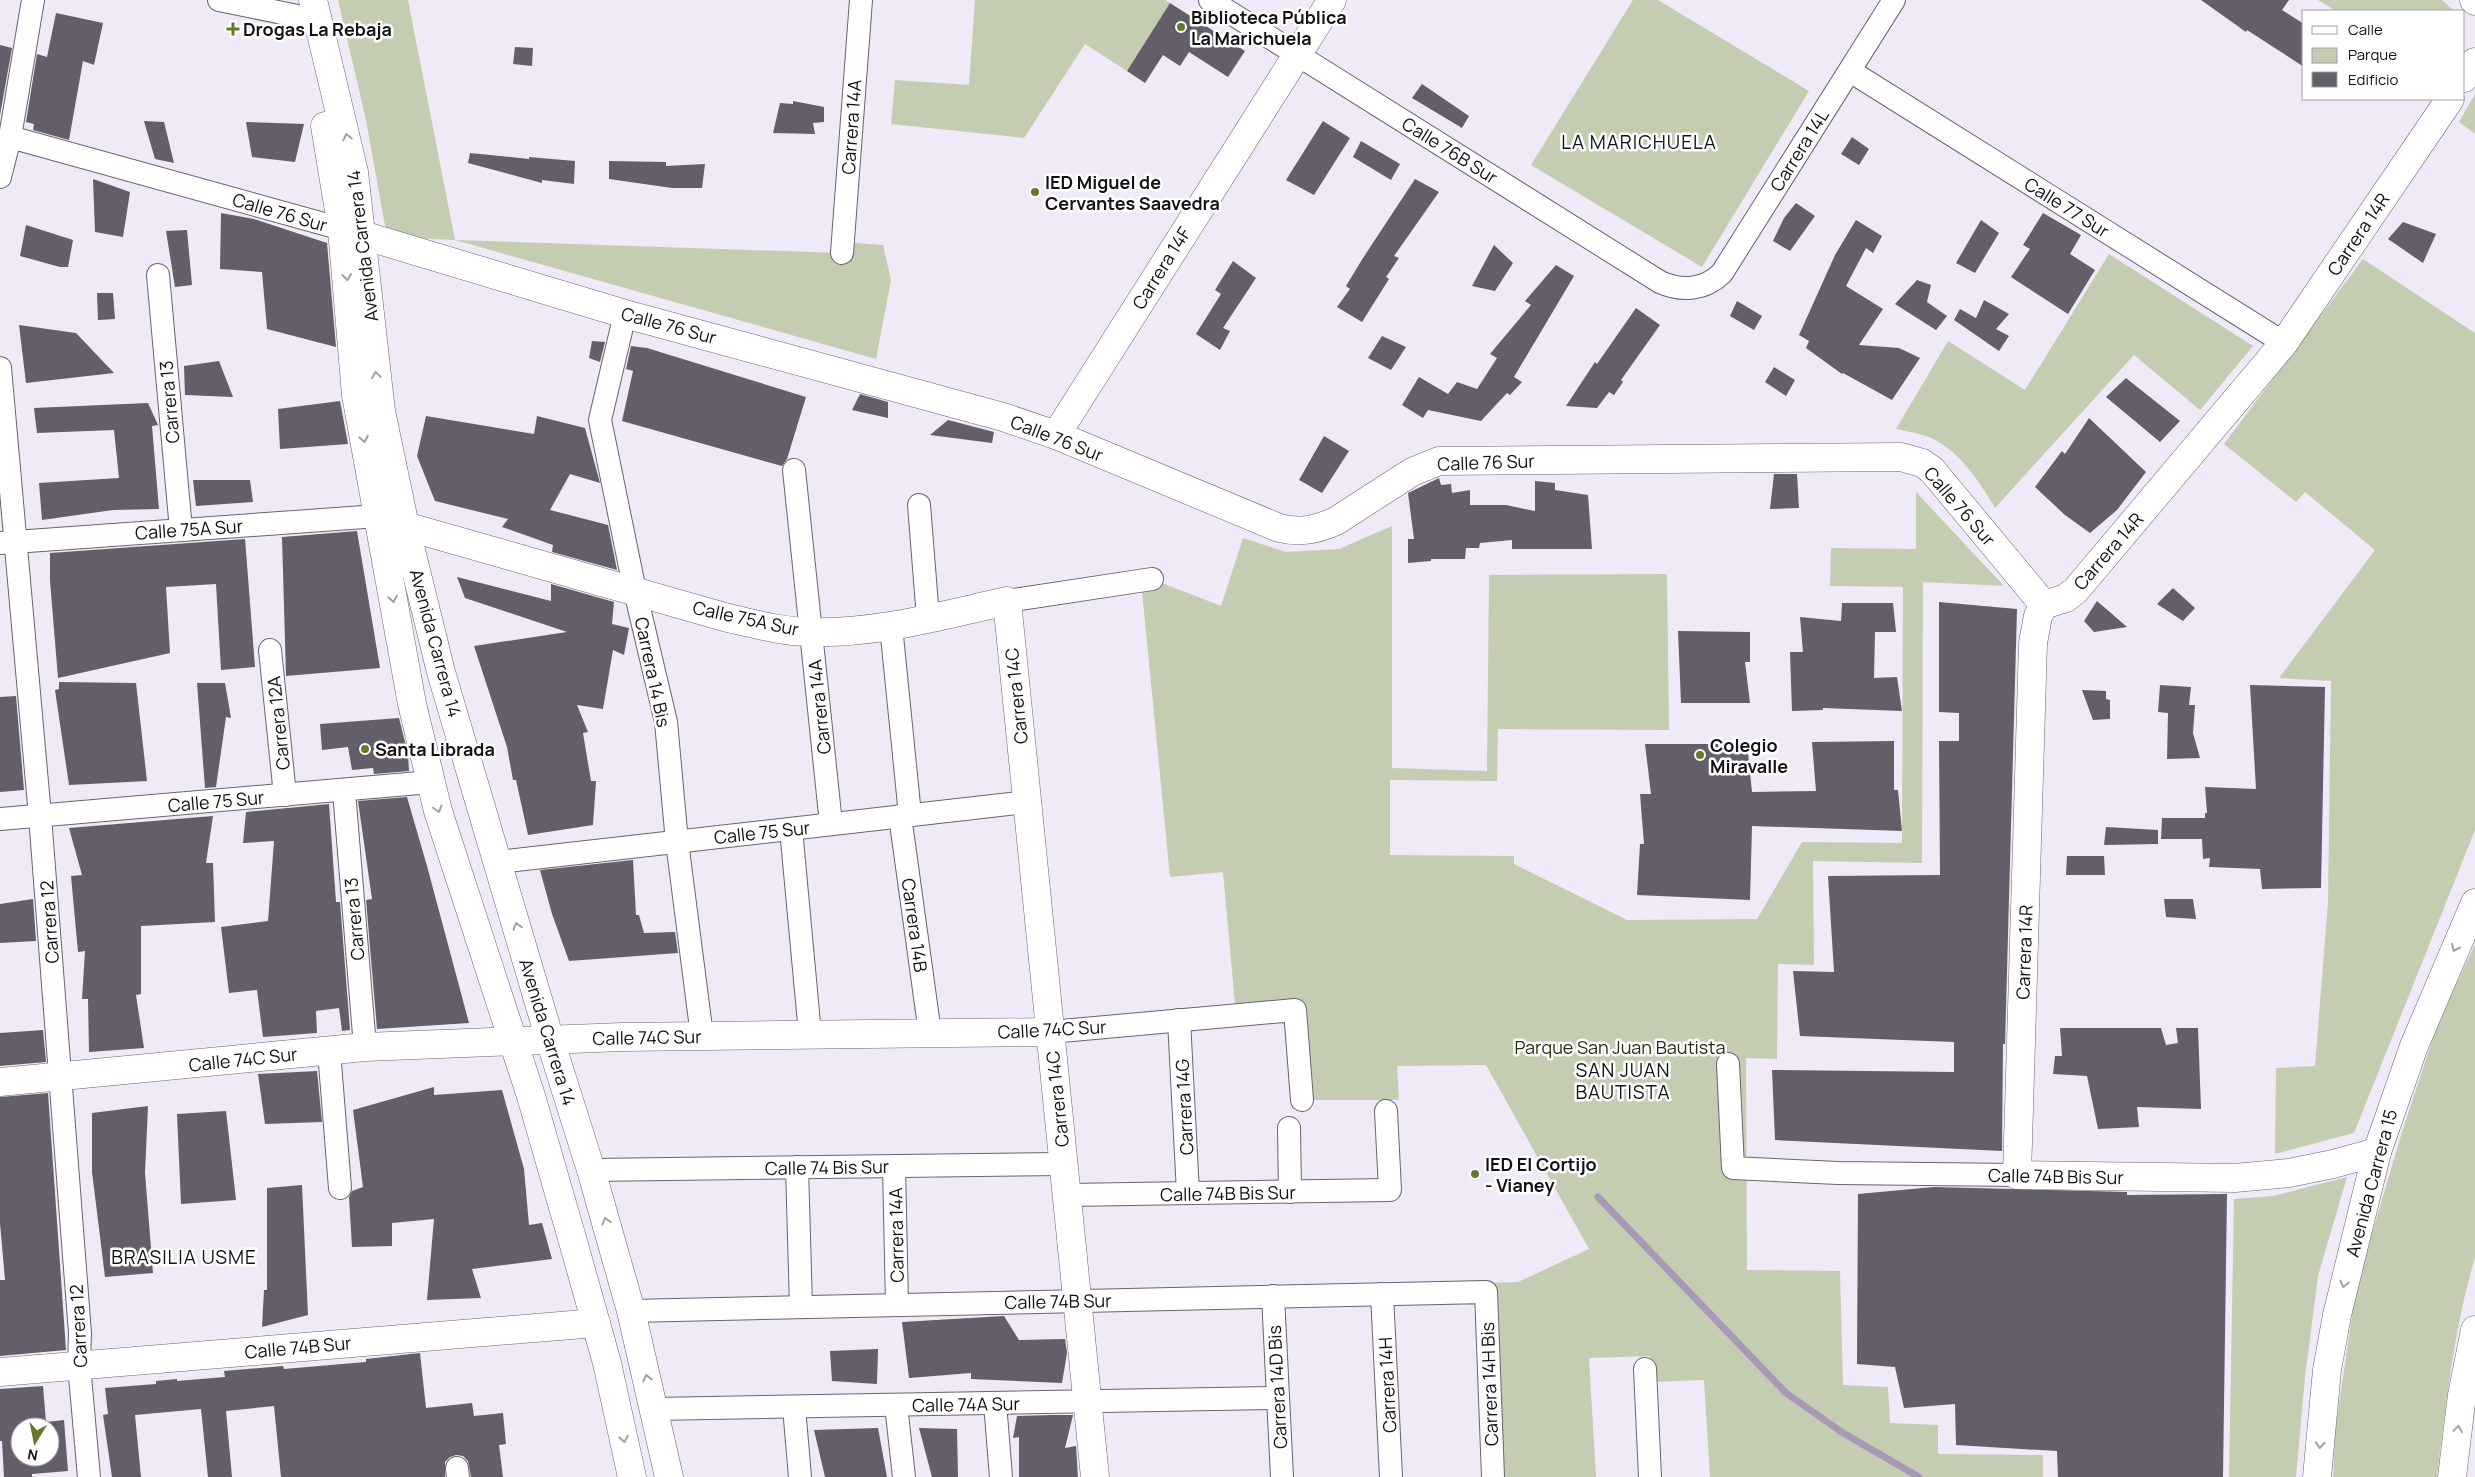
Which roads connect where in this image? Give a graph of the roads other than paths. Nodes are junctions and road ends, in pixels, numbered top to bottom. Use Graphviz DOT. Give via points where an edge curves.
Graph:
graph roads {
  1 [pos="33,0"];
  2 [pos="219,0"];
  3 [pos="861,0"];
  4 [pos="1210,0"];
  5 [pos="1332,0"];
  6 [pos="1894,0"];
  7 [pos="307,9"];
  8 [pos="1297,55"];
  9 [pos="2475,62"];
  10 [pos="1850,71"];
  11 [pos="2465,77"];
  12 [pos="2449,100"];
  13 [pos="10,136"];
  14 [pos="0,177"];
  15 [pos="352,233"];
  16 [pos="842,253"];
  17 [pos="158,275"];
  18 [pos="1694,288"];
  19 [pos="625,314"];
  20 [pos="2284,343"];
  21 [pos="0,368"];
  22 [pos="1056,435"];
  23 [pos="794,470"];
  24 [pos="919,505"];
  25 [pos="378,516"];
  26 [pos="405,526"];
  27 [pos="181,530"];
  28 [pos="8,542"];
  29 [pos="1152,579"];
  30 [pos="635,591"];
  31 [pos="1007,601"];
  32 [pos="2044,605"];
  33 [pos="928,618"];
  34 [pos="891,626"];
  35 [pos="811,632"];
  36 [pos="270,650"];
  37 [pos="431,782"];
  38 [pos="344,791"];
  39 [pos="285,795"];
  40 [pos="1027,802"];
  41 [pos="40,816"];
  42 [pos="905,816"];
  43 [pos="0,819"];
  44 [pos="831,824"];
  45 [pos="791,829"];
  46 [pos="676,842"];
  47 [pos="498,862"];
  48 [pos="2475,903"];
  49 [pos="1180,1020"];
  50 [pos="1050,1032"];
  51 [pos="930,1033"];
  52 [pos="810,1034"];
  53 [pos="702,1036"];
  54 [pos="550,1040"];
  55 [pos="513,1041"];
  56 [pos="365,1047"];
  57 [pos="328,1050"];
  58 [pos="1728,1064"];
  59 [pos="60,1076"];
  60 [pos="0,1082"];
  61 [pos="1302,1100"];
  62 [pos="1386,1111"];
  63 [pos="1289,1128"];
  64 [pos="2377,1152"];
  65 [pos="1064,1164"];
  66 [pos="894,1166"];
  67 [pos="797,1168"];
  68 [pos="591,1170"];
  69 [pos="2018,1175"];
  70 [pos="340,1188"];
  71 [pos="1290,1192"];
  72 [pos="1188,1193"];
  73 [pos="1067,1195"];
  74 [pos="1486,1292"];
  75 [pos="1382,1294"];
  76 [pos="1273,1296"];
  77 [pos="1077,1300"];
  78 [pos="897,1304"];
  79 [pos="801,1307"];
  80 [pos="631,1311"];
  81 [pos="596,1323"];
  82 [pos="2475,1330"];
  83 [pos="79,1365"];
  84 [pos="1645,1369"];
  85 [pos="0,1372"];
  86 [pos="1278,1398"];
  87 [pos="1088,1402"];
  88 [pos="995,1403"];
  89 [pos="896,1405"];
  90 [pos="794,1407"];
  91 [pos="654,1410"];
  92 [pos="88,1477"];
  93 [pos="632,1477"];
  94 [pos="669,1477"];
  95 [pos="800,1477"];
  96 [pos="904,1477"];
  97 [pos="1001,1477"];
  98 [pos="1095,1477"];
  99 [pos="1282,1477"];
  100 [pos="1391,1477"];
  101 [pos="1493,1477"];
  102 [pos="1650,1477"];
  103 [pos="2317,1477"];
  104 [pos="2452,1477"];
  1 -- 13 [label="street"];
  2 -- 7 [label="street"];
  3 -- 16 [label="street, Carrera 14A"];
  4 -- 8 [label="street, Calle 76B Sur"];
  5 -- 8 [label="main road, Carrera 14F"];
  6 -- 10 [label="street, Carrera 14L"];
  7 -- 15 [label="main road, Avenida Carrera 14" via="354,172"];
  8 -- 18 [label="street, Calle 76B Sur" via="1660,282 1676,288"];
  8 -- 22 [label="main road, Carrera 14F"];
  9 -- 11 [label="main road"];
  10 -- 18 [label="street, Carrera 14L" via="1722,273"];
  10 -- 20 [label="street, Calle 77 Sur"];
  12 -- 20 [label="main road, Carrera 14R"];
  13 -- 14 [label="street"];
  13 -- 15 [label="street, Calle 76 Sur"];
  15 -- 19 [label="main road, Calle 76 Sur"];
  15 -- 25 [label="main road, Avenida Carrera 14, one-way" via="356,395"];
  26 -- 15 [label="main road, Avenida Carrera 14, one-way" via="381,411"];
  17 -- 27 [label="street, Carrera 13"];
  19 -- 22 [label="main road, Calle 76 Sur" via="1004,417"];
  19 -- 30 [label="street, Carrera 14 Bis" via="600,420"];
  20 -- 32 [label="main road, Carrera 14R" via="2076,590 2066,598"];
  21 -- 28 [label="street, Carrera 12"];
  22 -- 32 [label="main road, Calle 76 Sur" via="1279,528 1296,531 1323,527 1336,521 1412,472 1439,461 1901,457 1922,463 1932,470"];
  23 -- 35 [label="street, Carrera 14A"];
  24 -- 33 [label="street"];
  25 -- 27 [label="street, Calle 75A Sur"];
  25 -- 37 [label="main road, Avenida Carrera 14, one-way" via="412,704"];
  26 -- 30 [label="main road, Calle 75A Sur"];
  26 -- 47 [label="main road, Avenida Carrera 14" via="442,672"];
  27 -- 28 [label="street, Calle 75A Sur"];
  28 -- 41 [label="street, Carrera 12"];
  29 -- 31 [label="street, Calle 75A Sur"];
  30 -- 35 [label="main road, Calle 75A Sur" via="728,618"];
  30 -- 46 [label="street, Carrera 14 Bis" via="666,722"];
  31 -- 33 [label="main road, Calle 75A Sur"];
  31 -- 40 [label="main road, Carrera 14C"];
  32 -- 69 [label="main road, Carrera 14R" via="2038,616 2033,643"];
  33 -- 34 [label="main road, Calle 75A Sur"];
  34 -- 35 [label="main road, Calle 75A Sur"];
  34 -- 42 [label="street, Carrera 14B"];
  35 -- 44 [label="street, Carrera 14A"];
  36 -- 39 [label="street, Carrera 12A"];
  37 -- 38 [label="street, Calle 75 Sur"];
  37 -- 55 [label="main road, Avenida Carrera 14, one-way"];
  38 -- 39 [label="street, Calle 75 Sur"];
  38 -- 56 [label="street, Carrera 13"];
  39 -- 41 [label="street, Calle 75 Sur"];
  40 -- 42 [label="street, Calle 75 Sur"];
  40 -- 50 [label="main road, Carrera 14C"];
  41 -- 43 [label="street, Calle 75 Sur"];
  41 -- 59 [label="street, Carrera 12"];
  42 -- 44 [label="street, Calle 75 Sur"];
  42 -- 51 [label="street, Carrera 14B"];
  44 -- 45 [label="street, Calle 75 Sur"];
  45 -- 46 [label="street, Calle 75 Sur"];
  45 -- 52 [label="street"];
  46 -- 47 [label="street, Calle 75 Sur"];
  46 -- 53 [label="street, Carrera 14 Bis"];
  54 -- 47 [label="main road, Avenida Carrera 14, one-way"];
  48 -- 64 [label="main road, Avenida Carrera 15, one-way" via="2414,1046"];
  49 -- 50 [label="street, Calle 74C Sur"];
  49 -- 61 [label="street, Calle 74C Sur" via="1295,1010"];
  49 -- 72 [label="street, Carrera 14G"];
  50 -- 51 [label="main road, Calle 74C Sur"];
  50 -- 65 [label="main road, Carrera 14C"];
  51 -- 52 [label="main road, Calle 74C Sur"];
  52 -- 53 [label="main road, Calle 74C Sur"];
  53 -- 54 [label="main road, Calle 74C Sur"];
  54 -- 55 [label="main road, Calle 74C Sur"];
  54 -- 68 [label="main road, Avenida Carrera 14"];
  55 -- 56 [label="main road, Calle 74C Sur"];
  55 -- 81 [label="main road, Avenida Carrera 14"];
  56 -- 57 [label="main road, Calle 74C Sur"];
  57 -- 59 [label="main road, Calle 74C Sur"];
  57 -- 70 [label="street"];
  58 -- 69 [label="street, Calle 74B Bis Sur" via="1733,1168 1838,1174"];
  59 -- 60 [label="main road, Calle 74C Sur"];
  59 -- 83 [label="street, Carrera 12" via="80,1333"];
  62 -- 71 [label="street, Calle 74B Bis Sur" via="1390,1190"];
  63 -- 71 [label="street"];
  64 -- 69 [label="main road, Calle 74B Bis Sur" via="2289,1173 2235,1178"];
  64 -- 103 [label="main road, Avenida Carrera 15, one-way" via="2339,1306 2327,1370"];
  65 -- 66 [label="street, Calle 74 Bis Sur"];
  65 -- 73 [label="main road, Carrera 14C"];
  66 -- 67 [label="street, Calle 74 Bis Sur"];
  66 -- 78 [label="street, Carrera 14A"];
  67 -- 68 [label="street, Calle 74 Bis Sur"];
  67 -- 79 [label="street"];
  80 -- 68 [label="main road, Avenida Carrera 14, one-way"];
  71 -- 72 [label="street, Calle 74B Bis Sur"];
  72 -- 73 [label="street, Calle 74B Bis Sur"];
  73 -- 77 [label="main road, Carrera 14C"];
  74 -- 75 [label="street, Calle 74B Sur"];
  74 -- 101 [label="street, Carrera 14H Bis"];
  75 -- 76 [label="street, Calle 74B Sur"];
  75 -- 100 [label="street, Carrera 14H"];
  76 -- 77 [label="street, Calle 74B Sur"];
  76 -- 86 [label="street, Carrera 14D Bis"];
  77 -- 78 [label="street, Calle 74B Sur"];
  77 -- 87 [label="main road, Carrera 14C"];
  78 -- 79 [label="street, Calle 74B Sur"];
  79 -- 80 [label="street, Calle 74B Sur"];
  91 -- 80 [label="main road, Avenida Carrera 14, one-way"];
  81 -- 83 [label="main road, Calle 74B Sur"];
  81 -- 93 [label="main road, Avenida Carrera 14, one-way"];
  104 -- 82 [label="main road, one-way" via="2462,1395"];
  83 -- 85 [label="main road, Calle 74B Sur"];
  83 -- 92 [label="street, Carrera 12"];
  84 -- 102 [label="street"];
  86 -- 87 [label="street, Calle 74A Sur"];
  86 -- 99 [label="street, Carrera 14D Bis"];
  87 -- 88 [label="street, Calle 74A Sur"];
  87 -- 98 [label="main road, Carrera 14C"];
  88 -- 89 [label="street, Calle 74A Sur"];
  88 -- 97 [label="street"];
  89 -- 90 [label="street, Calle 74A Sur"];
  89 -- 96 [label="street"];
  90 -- 91 [label="street, Calle 74A Sur"];
  90 -- 95 [label="street"];
  91 -- 94 [label="main road, Avenida Carrera 14"];
}
